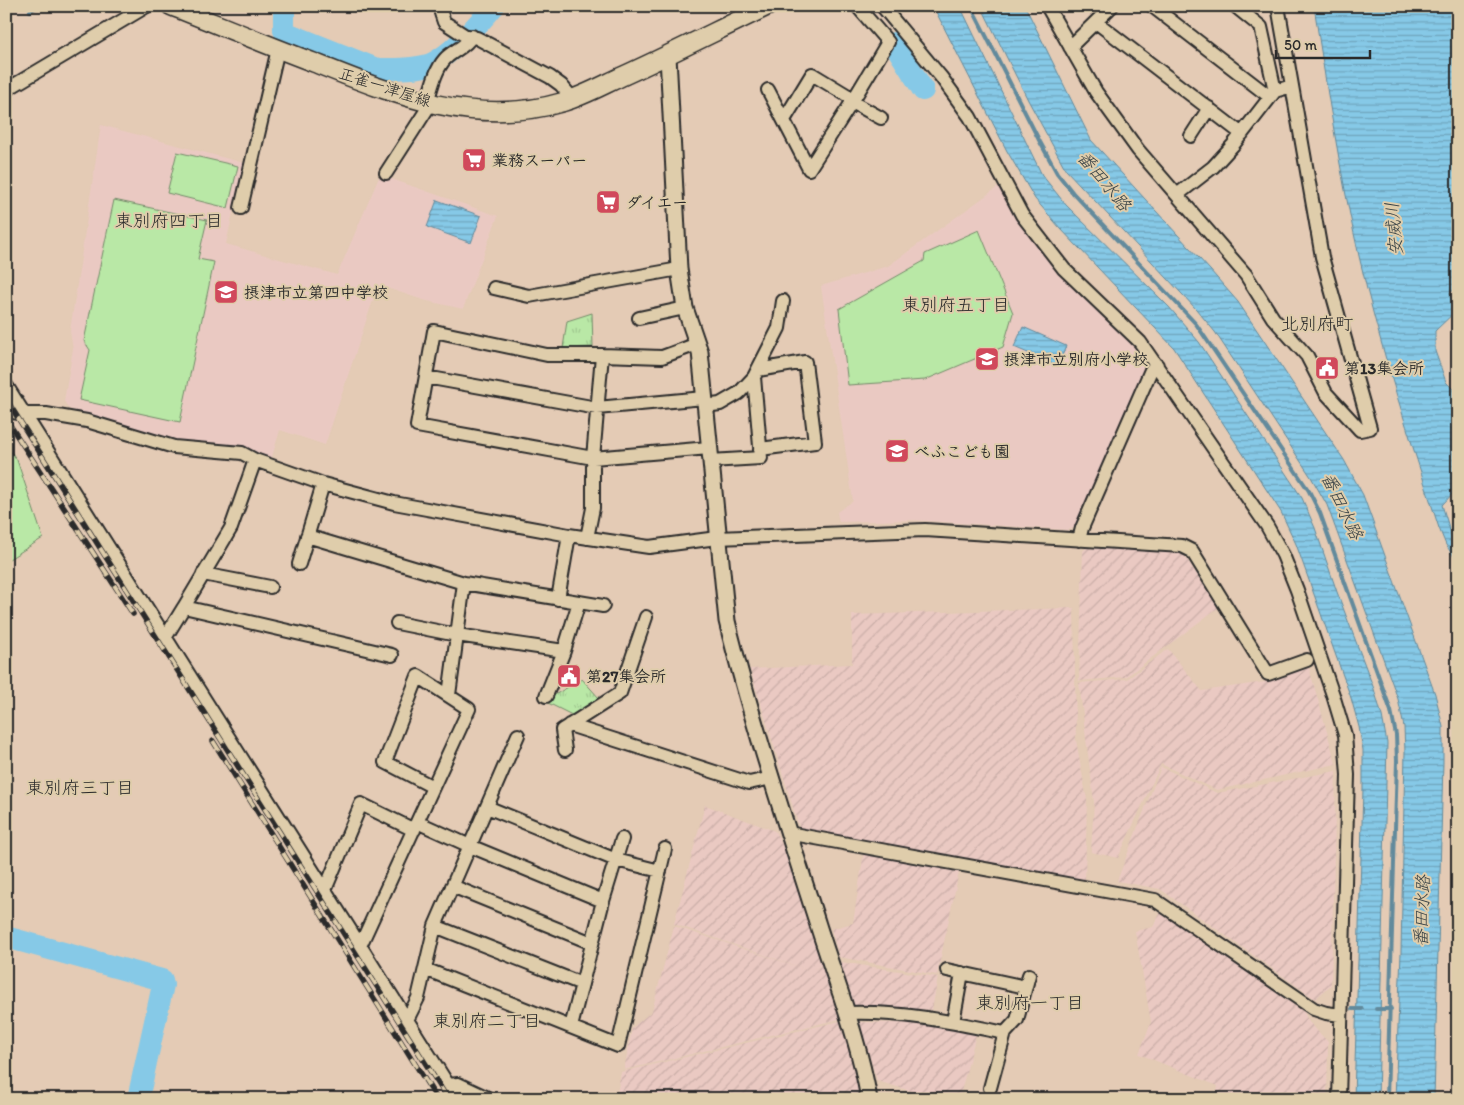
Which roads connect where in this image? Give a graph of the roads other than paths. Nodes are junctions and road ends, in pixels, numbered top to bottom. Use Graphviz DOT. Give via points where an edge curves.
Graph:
graph roads {
  1 [pos="148,6"];
  2 [pos="171,6"];
  3 [pos="442,6"];
  4 [pos="768,6"];
  5 [pos="857,6"];
  6 [pos="882,6"];
  7 [pos="1047,6"];
  8 [pos="1112,6"];
  9 [pos="1152,6"];
  10 [pos="1235,6"];
  11 [pos="1278,6"];
  12 [pos="739,13"];
  13 [pos="1096,22"];
  14 [pos="469,36"];
  15 [pos="1070,47"];
  16 [pos="278,49"];
  17 [pos="668,56"];
  18 [pos="1292,86"];
  19 [pos="6,90"];
  20 [pos="768,90"];
  21 [pos="1272,94"];
  22 [pos="573,99"];
  23 [pos="852,102"];
  24 [pos="429,103"];
  25 [pos="1209,108"];
  26 [pos="881,118"];
  27 [pos="784,120"];
  28 [pos="1242,134"];
  29 [pos="1191,136"];
  30 [pos="386,173"];
  31 [pos="1177,195"];
  32 [pos="241,208"];
  33 [pos="679,269"];
  34 [pos="494,288"];
  35 [pos="784,301"];
  36 [pos="686,308"];
  37 [pos="639,318"];
  38 [pos="697,344"];
  39 [pos="602,355"];
  40 [pos="1157,365"];
  41 [pos="756,374"];
  42 [pos="426,377"];
  43 [pos="6,385"];
  44 [pos="704,402"];
  45 [pos="597,408"];
  46 [pos="6,411"];
  47 [pos="25,414"];
  48 [pos="760,449"];
  49 [pos="709,454"];
  50 [pos="592,458"];
  51 [pos="255,460"];
  52 [pos="323,484"];
  53 [pos="569,535"];
  54 [pos="307,536"];
  55 [pos="587,538"];
  56 [pos="717,538"];
  57 [pos="1079,540"];
  58 [pos="298,564"];
  59 [pos="203,574"];
  60 [pos="464,583"];
  61 [pos="270,587"];
  62 [pos="558,599"];
  63 [pos="579,602"];
  64 [pos="603,606"];
  65 [pos="184,607"];
  66 [pos="646,617"];
  67 [pos="397,623"];
  68 [pos="457,634"];
  69 [pos="165,638"];
  70 [pos="564,651"];
  71 [pos="392,655"];
  72 [pos="1307,660"];
  73 [pos="449,695"];
  74 [pos="546,696"];
  75 [pos="570,725"];
  76 [pos="518,734"];
  77 [pos="565,750"];
  78 [pos="772,778"];
  79 [pos="433,787"];
  80 [pos="487,807"];
  81 [pos="415,826"];
  82 [pos="788,833"];
  83 [pos="622,839"];
  84 [pos="470,846"];
  85 [pos="665,849"];
  86 [pos="616,860"];
  87 [pos="660,871"];
  88 [pos="452,886"];
  89 [pos="325,890"];
  90 [pos="603,901"];
  91 [pos="435,926"];
  92 [pos="592,943"];
  93 [pos="360,946"];
  94 [pos="425,969"];
  95 [pos="947,970"];
  96 [pos="962,973"];
  97 [pos="582,984"];
  98 [pos="847,1013"];
  99 [pos="1341,1015"];
  100 [pos="407,1020"];
  101 [pos="953,1022"];
  102 [pos="571,1027"];
  103 [pos="1005,1032"];
  104 [pos="448,1085"];
  105 [pos="990,1088"];
  106 [pos="457,1099"];
  107 [pos="490,1099"];
  108 [pos="869,1099"];
  109 [pos="1339,1099"];
  1 -- 19 [label="street"];
  2 -- 16 [label="main road, 正雀一津屋線"];
  3 -- 14 [label="street" via="444,22"];
  4 -- 12 [label="main road, 正雀一津屋線"];
  5 -- 23 [label="street" via="888,42"];
  6 -- 40 [label="street" via="970,118 1022,215 1064,269 1140,342"];
  7 -- 15 [label="street"];
  8 -- 13 [label="street"];
  9 -- 21 [label="street"];
  10 -- 21 [label="street" via="1261,27"];
  11 -- 18 [label="street"];
  12 -- 17 [label="main road, 正雀一津屋線"];
  13 -- 15 [label="street"];
  13 -- 25 [label="street"];
  14 -- 22 [label="street" via="550,77"];
  14 -- 24 [label="street" via="459,50 445,59 437,72"];
  15 -- 31 [label="street" via="1096,92 1138,150"];
  16 -- 24 [label="main road, 正雀一津屋線" via="380,89"];
  16 -- 32 [label="street"];
  17 -- 22 [label="main road, 正雀一津屋線"];
  17 -- 33 [label="street"];
  18 -- 21 [label="street"];
  18 -- 31 [label="street" via="1322,257 1370,428 1360,430 1326,393 1307,356 1273,318 1246,275"];
  20 -- 27 [label="street"];
  21 -- 28 [label="street"];
  22 -- 24 [label="main road, 正雀一津屋線" via="502,112"];
  23 -- 26 [label="street"];
  23 -- 27 [label="street" via="850,97 812,74"];
  23 -- 27 [label="street" via="809,168"];
  24 -- 30 [label="street"];
  25 -- 28 [label="street"];
  25 -- 29 [label="street"];
  28 -- 31 [label="street" via="1213,167"];
  33 -- 34 [label="street" via="529,296"];
  33 -- 36 [label="street"];
  35 -- 41 [label="street" via="779,328"];
  36 -- 37 [label="street"];
  36 -- 38 [label="street"];
  38 -- 39 [label="street" via="662,357"];
  38 -- 44 [label="street"];
  39 -- 42 [label="street" via="547,356 434,331"];
  39 -- 45 [label="street"];
  40 -- 57 [label="street" via="1151,370"];
  40 -- 99 [label="street" via="1267,526 1283,555 1336,703 1345,735 1348,775"];
  41 -- 44 [label="street" via="739,393 720,404"];
  41 -- 48 [label="street"];
  41 -- 48 [label="street" via="805,362 815,442"];
  42 -- 45 [label="street"];
  42 -- 50 [label="street" via="418,426"];
  43 -- 47 [label="street"];
  44 -- 45 [label="street"];
  44 -- 49 [label="street"];
  45 -- 50 [label="street"];
  46 -- 47 [label="street"];
  47 -- 51 [label="street" via="87,421 174,447 242,453"];
  47 -- 69 [label="street"];
  48 -- 49 [label="street" via="761,458"];
  49 -- 50 [label="street"];
  49 -- 56 [label="street"];
  50 -- 55 [label="street" via="592,508"];
  51 -- 52 [label="street"];
  51 -- 59 [label="street" via="231,528"];
  52 -- 53 [label="street" via="394,503"];
  52 -- 54 [label="street"];
  53 -- 55 [label="street"];
  53 -- 62 [label="street"];
  54 -- 58 [label="street"];
  54 -- 60 [label="street"];
  55 -- 56 [label="street" via="649,547"];
  56 -- 57 [label="street" via="925,530"];
  56 -- 78 [label="street" via="726,620"];
  57 -- 72 [label="street" via="1182,546 1192,551 1268,674"];
  59 -- 61 [label="street"];
  59 -- 65 [label="street"];
  60 -- 62 [label="street"];
  60 -- 68 [label="street"];
  62 -- 63 [label="street"];
  63 -- 64 [label="street"];
  63 -- 70 [label="street"];
  65 -- 69 [label="street"];
  65 -- 71 [label="street"];
  66 -- 75 [label="street" via="620,693"];
  67 -- 68 [label="street"];
  68 -- 70 [label="street"];
  68 -- 73 [label="street"];
  69 -- 89 [label="street"];
  70 -- 74 [label="street"];
  73 -- 79 [label="street" via="469,709"];
  73 -- 79 [label="street" via="418,676 385,762"];
  75 -- 77 [label="street" via="562,730"];
  75 -- 78 [label="street" via="749,783"];
  76 -- 80 [label="street"];
  78 -- 82 [label="street"];
  79 -- 81 [label="street"];
  80 -- 84 [label="street"];
  80 -- 86 [label="street"];
  81 -- 84 [label="street"];
  81 -- 89 [label="street" via="361,804"];
  81 -- 93 [label="street"];
  82 -- 98 [label="street"];
  82 -- 99 [label="street" via="1154,900 1314,1009"];
  83 -- 86 [label="street"];
  84 -- 88 [label="street"];
  84 -- 90 [label="street"];
  85 -- 87 [label="street"];
  86 -- 87 [label="street"];
  86 -- 90 [label="street"];
  87 -- 102 [label="street" via="618,1046"];
  88 -- 91 [label="street"];
  88 -- 92 [label="street"];
  89 -- 93 [label="street"];
  90 -- 92 [label="street"];
  91 -- 94 [label="street"];
  91 -- 97 [label="street"];
  92 -- 97 [label="street"];
  93 -- 100 [label="street"];
  94 -- 100 [label="street" via="418,998"];
  94 -- 102 [label="street"];
  95 -- 96 [label="street"];
  96 -- 101 [label="street"];
  96 -- 103 [label="street" via="1027,981 1017,1020"];
  97 -- 102 [label="street"];
  98 -- 101 [label="street" via="927,1016"];
  98 -- 108 [label="street"];
  99 -- 109 [label="street"];
  100 -- 104 [label="street"];
  101 -- 103 [label="street"];
  103 -- 105 [label="street"];
  104 -- 106 [label="street"];
  104 -- 107 [label="street" via="458,1084"];
}
